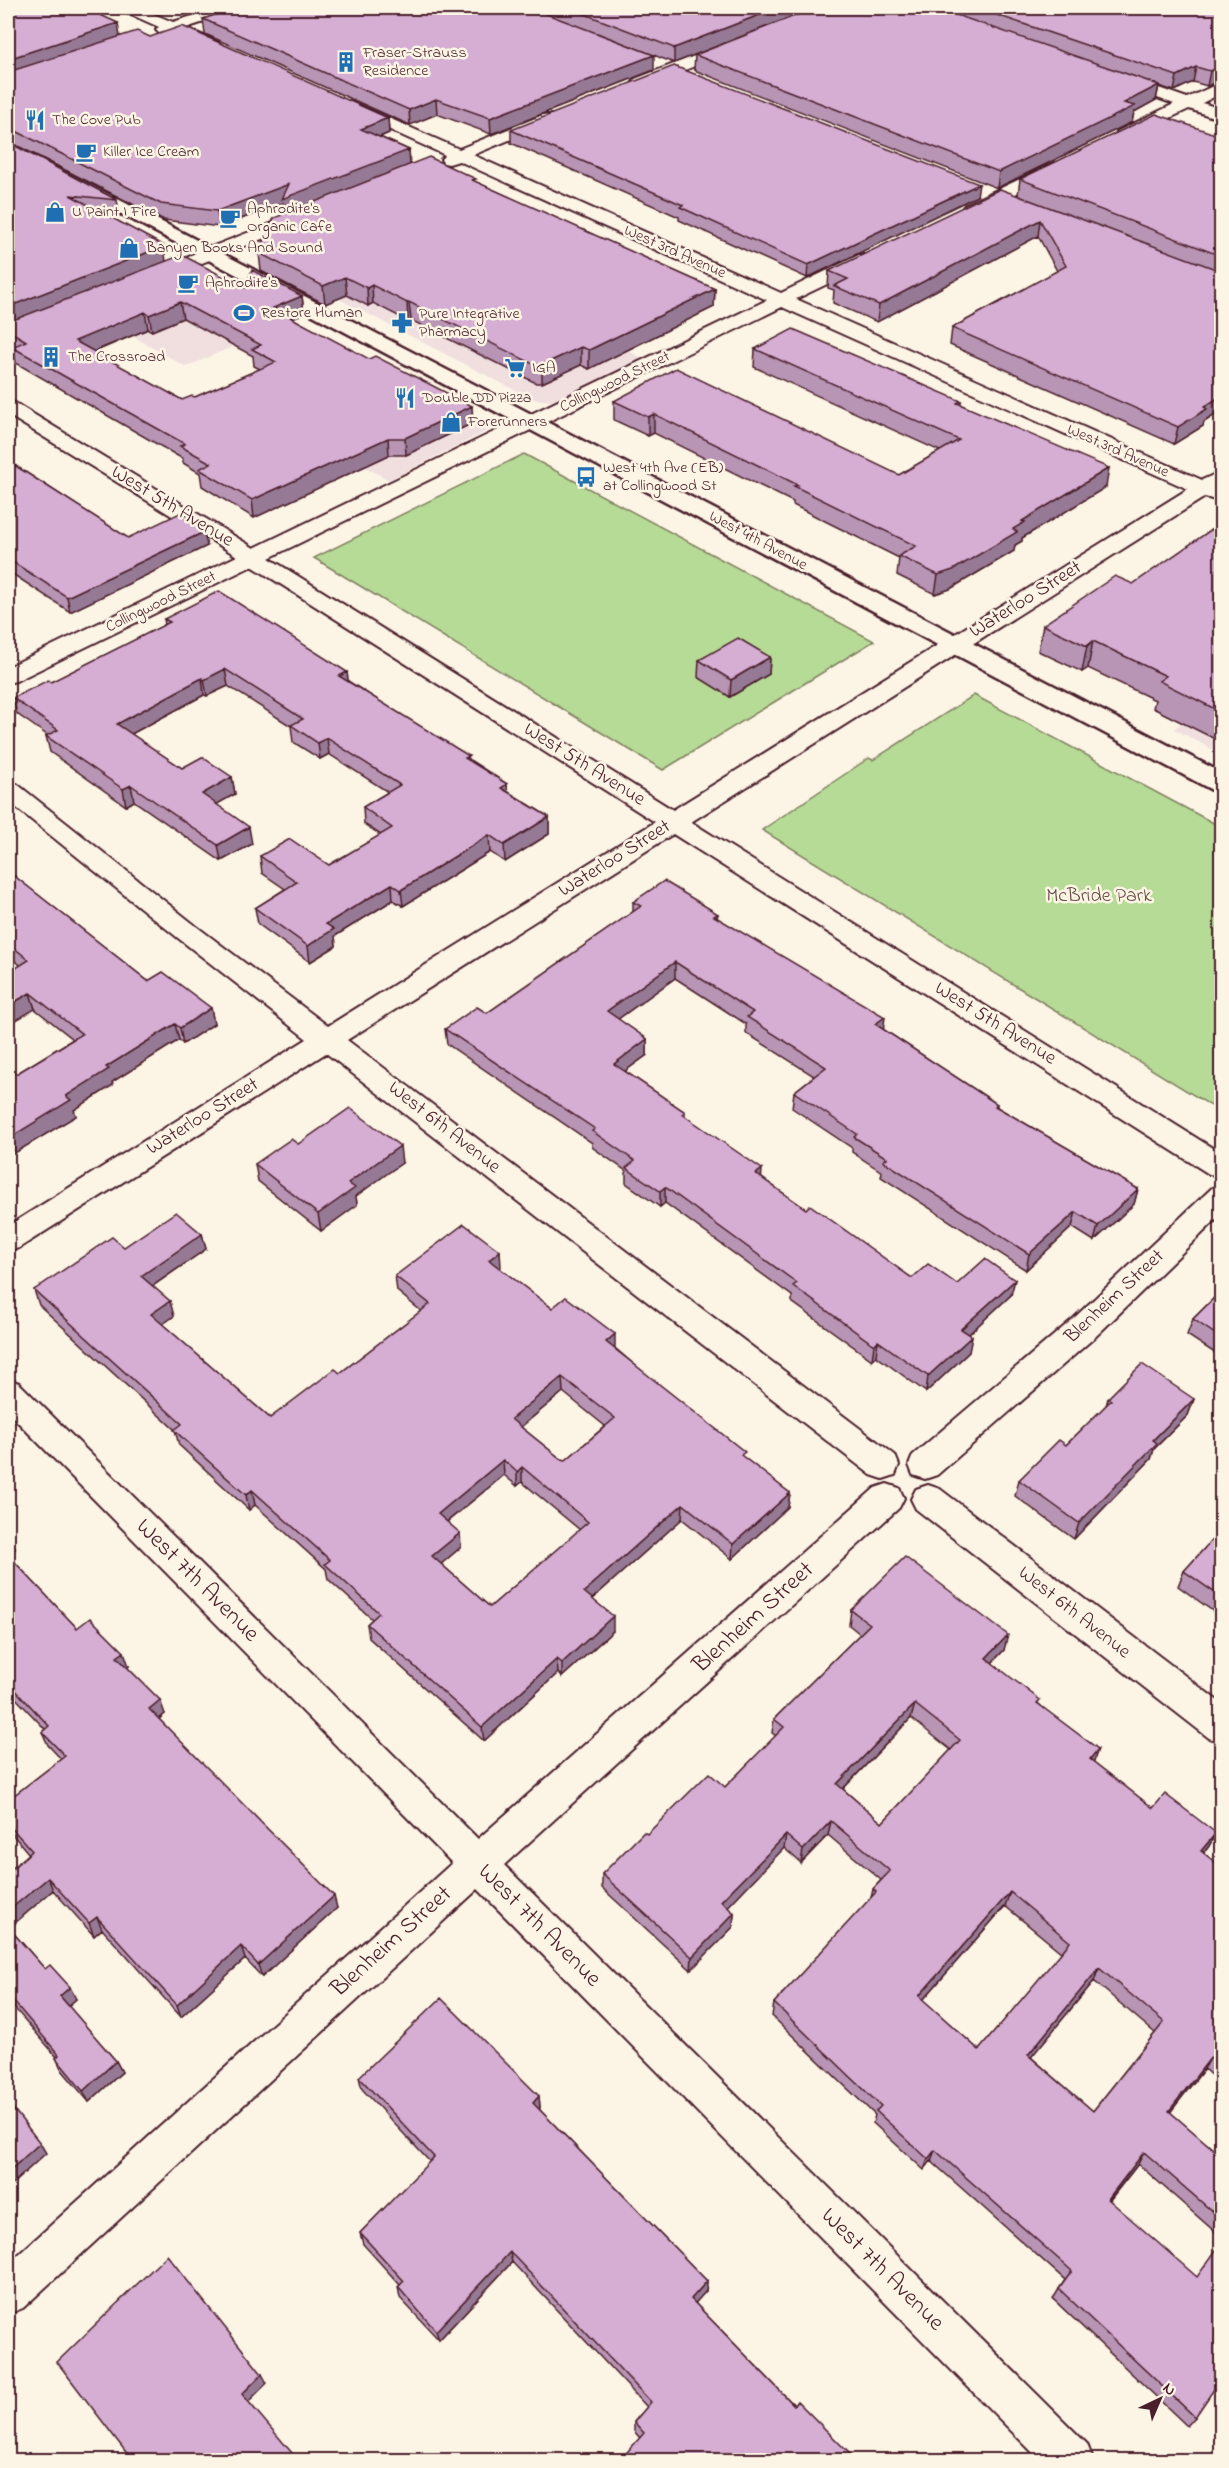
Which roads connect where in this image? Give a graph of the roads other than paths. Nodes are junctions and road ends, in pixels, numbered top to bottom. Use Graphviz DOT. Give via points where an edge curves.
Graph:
graph roads {
  1 [pos="128,8"];
  2 [pos="232,8"];
  3 [pos="173,27"];
  4 [pos="152,34"];
  5 [pos="751,39"];
  6 [pos="234,54"];
  7 [pos="646,59"];
  8 [pos="673,69"];
  9 [pos="1105,74"];
  10 [pos="699,79"];
  11 [pos="1221,87"];
  12 [pos="622,89"];
  13 [pos="329,97"];
  14 [pos="1188,103"];
  15 [pos="569,110"];
  16 [pos="1221,115"];
  17 [pos="1109,141"];
  18 [pos="8,147"];
  19 [pos="459,154"];
  20 [pos="1070,160"];
  21 [pos="430,166"];
  22 [pos="976,187"];
  23 [pos="998,196"];
  24 [pos="1020,205"];
  25 [pos="319,210"];
  26 [pos="953,217"];
  27 [pos="885,249"];
  28 [pos="210,254"];
  29 [pos="135,283"];
  30 [pos="781,300"];
  31 [pos="8,407"];
  32 [pos="532,422"];
  33 [pos="1221,477"];
  34 [pos="1212,493"];
  35 [pos="253,557"];
  36 [pos="957,645"];
  37 [pos="8,676"];
  38 [pos="1221,784"];
  39 [pos="8,789"];
  40 [pos="674,822"];
  41 [pos="328,1039"];
  42 [pos="1220,1172"];
  43 [pos="1221,1196"];
  44 [pos="8,1240"];
  45 [pos="8,1392"];
  46 [pos="925,1465"];
  47 [pos="885,1482"];
  48 [pos="928,1499"];
  49 [pos="1221,1726"];
  50 [pos="478,1864"];
  51 [pos="8,2293"];
  52 [pos="1071,2460"];
  1 -- 3 [label="street"];
  2 -- 3 [label="street"];
  3 -- 4 [label="street"];
  3 -- 6 [label="street"];
  5 -- 8 [label="street"];
  7 -- 8 [label="street"];
  8 -- 10 [label="street"];
  8 -- 12 [label="street"];
  9 -- 14 [label="street"];
  11 -- 14 [label="street"];
  13 -- 19 [label="street, West 3rd Avenue"];
  14 -- 16 [label="street"];
  14 -- 17 [label="street"];
  15 -- 19 [label="street"];
  18 -- 28 [label="main road, West 4th Avenue"];
  19 -- 21 [label="street"];
  19 -- 30 [label="street, West 3rd Avenue"];
  20 -- 23 [label="street"];
  22 -- 23 [label="street"];
  23 -- 24 [label="street"];
  23 -- 26 [label="street"];
  25 -- 28 [label="street"];
  27 -- 30 [label="street, Collingwood Street"];
  28 -- 29 [label="street"];
  28 -- 32 [label="main road, West 4th Avenue"];
  30 -- 32 [label="street, Collingwood Street"];
  30 -- 34 [label="street, West 3rd Avenue"];
  31 -- 35 [label="street, West 5th Avenue"];
  32 -- 35 [label="street, Collingwood Street"];
  32 -- 36 [label="main road, West 4th Avenue"];
  33 -- 34 [label="street, Waterloo Street"];
  34 -- 36 [label="street, Waterloo Street"];
  35 -- 37 [label="street, Collingwood Street"];
  35 -- 40 [label="street, West 5th Avenue"];
  36 -- 38 [label="main road, West 4th Avenue"];
  36 -- 40 [label="street, Waterloo Street"];
  39 -- 41 [label="street, West 6th Avenue" via="186,932"];
  40 -- 41 [label="street, Waterloo Street"];
  40 -- 42 [label="street, West 5th Avenue"];
  41 -- 44 [label="street, Waterloo Street"];
  41 -- 47 [label="street, West 6th Avenue"];
  43 -- 46 [label="street, Blenheim Street" via="1084,1328"];
  45 -- 50 [label="street, West 7th Avenue"];
  46 -- 47 [label="street" via="899,1457"];
  46 -- 48 [label="street" via="934,1479 933,1493"];
  47 -- 48 [label="street" via="903,1505"];
  47 -- 50 [label="street, Blenheim Street"];
  48 -- 49 [label="street, West 6th Avenue"];
  50 -- 51 [label="street, Blenheim Street"];
  50 -- 52 [label="street, West 7th Avenue"];
}
